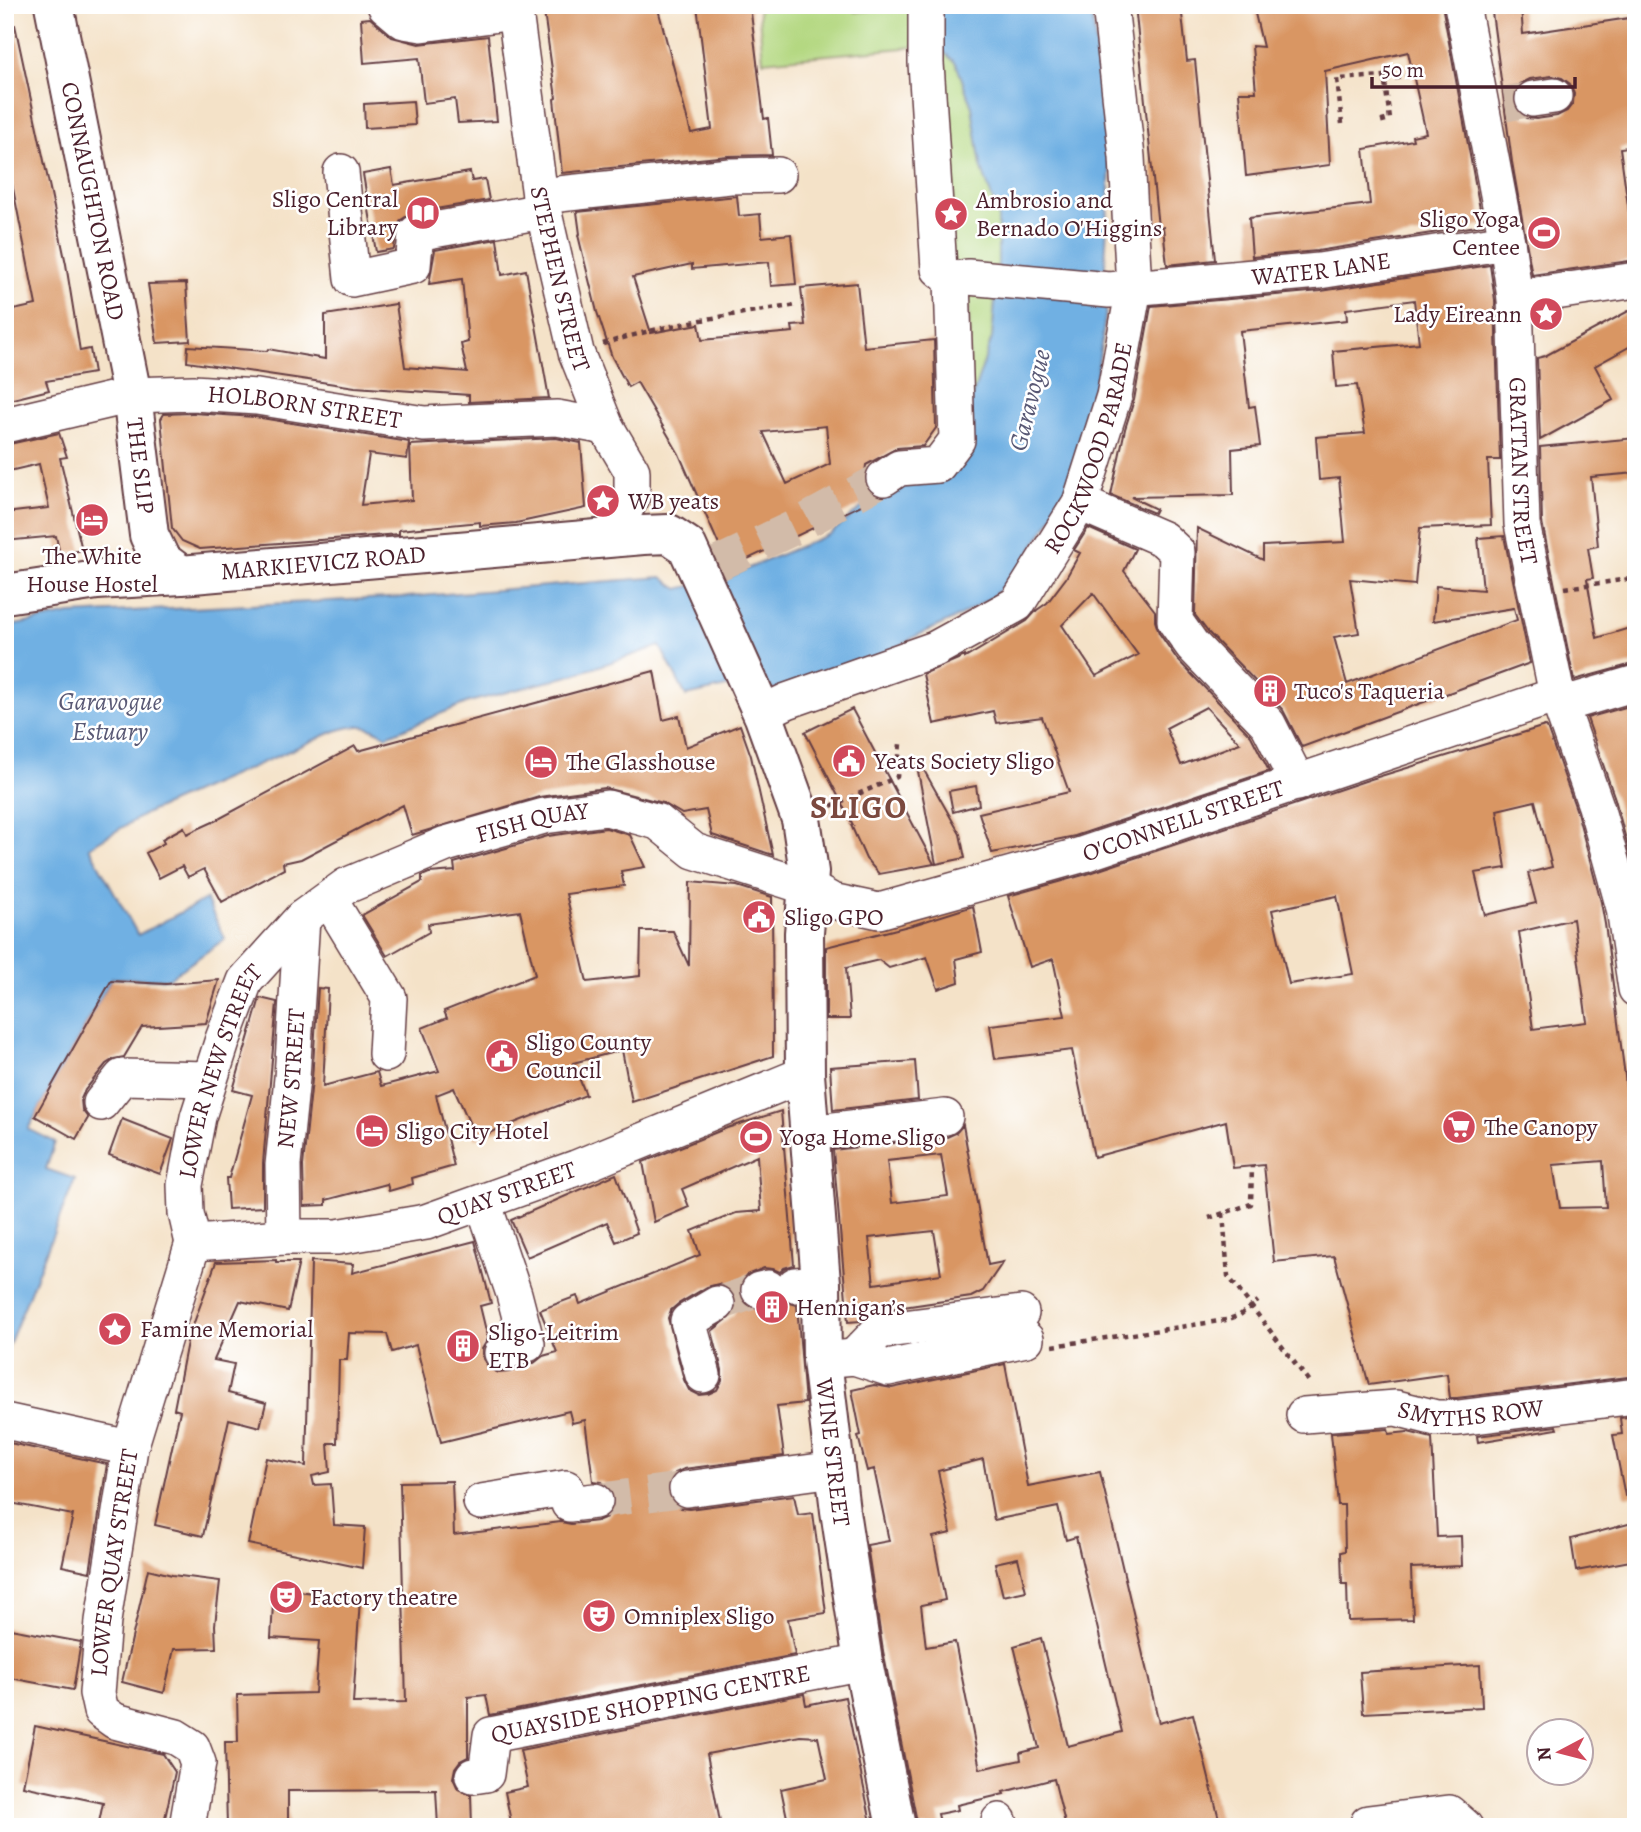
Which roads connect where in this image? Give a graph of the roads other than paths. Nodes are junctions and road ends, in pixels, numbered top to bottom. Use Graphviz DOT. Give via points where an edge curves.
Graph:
graph roads {
  1 [pos="54,5"];
  2 [pos="385,5"];
  3 [pos="926,5"];
  4 [pos="1110,5"];
  5 [pos="1462,5"];
  6 [pos="514,9"];
  7 [pos="341,173"];
  8 [pos="778,174"];
  9 [pos="541,203"];
  10 [pos="1507,242"];
  11 [pos="960,279"];
  12 [pos="1636,280"];
  13 [pos="1121,289"];
  14 [pos="1515,298"];
  15 [pos="132,395"];
  16 [pos="5,425"];
  17 [pos="606,427"];
  18 [pos="884,478"];
  19 [pos="1080,503"];
  20 [pos="149,535"];
  21 [pos="626,536"];
  22 [pos="181,575"];
  23 [pos="97,580"];
  24 [pos="5,594"];
  25 [pos="1636,683"];
  26 [pos="1559,700"];
  27 [pos="760,708"];
  28 [pos="1298,783"];
  29 [pos="801,819"];
  30 [pos="807,887"];
  31 [pos="1630,907"];
  32 [pos="316,908"];
  33 [pos="1636,989"];
  34 [pos="386,1054"];
  35 [pos="805,1074"];
  36 [pos="209,1079"];
  37 [pos="101,1103"];
  38 [pos="945,1117"];
  39 [pos="809,1133"];
  40 [pos="483,1202"];
  41 [pos="284,1237"];
  42 [pos="193,1242"];
  43 [pos="718,1304"];
  44 [pos="1029,1333"];
  45 [pos="502,1353"];
  46 [pos="838,1358"];
  47 [pos="702,1376"];
  48 [pos="1636,1396"];
  49 [pos="1313,1414"];
  50 [pos="5,1421"];
  51 [pos="130,1448"];
  52 [pos="835,1469"];
  53 [pos="687,1489"];
  54 [pos="595,1501"];
  55 [pos="481,1502"];
  56 [pos="863,1662"];
  57 [pos="473,1776"];
  58 [pos="1368,1823"];
  59 [pos="187,1827"];
  60 [pos="896,1827"];
  61 [pos="1465,1827"];
  1 -- 15 [label="main road, CONNAUGHTON ROAD"];
  2 -- 6 [label="street" via="404,21 422,24"];
  3 -- 11 [label="street" via="939,270"];
  4 -- 13 [label="street, ROCKWOOD PARADE" via="1127,157"];
  5 -- 10 [label="street, GRATTAN STREET" via="1518,102"];
  6 -- 9 [label="street, STEPHEN STREET"];
  7 -- 9 [label="street" via="352,279 413,265 416,233"];
  8 -- 9 [label="street" via="730,176"];
  9 -- 17 [label="street, STEPHEN STREET" via="576,352"];
  10 -- 13 [label="street, WATER LANE" via="1319,271"];
  10 -- 14 [label="street, GRATTAN STREET"];
  11 -- 13 [label="street, WATER LANE"];
  11 -- 18 [label="street" via="957,440 938,465 899,467"];
  12 -- 14 [label="street"];
  13 -- 19 [label="street, ROCKWOOD PARADE" via="1114,396"];
  14 -- 26 [label="street, GRATTAN STREET" via="1522,524"];
  15 -- 16 [label="street, HOLBORN STREET"];
  15 -- 17 [label="street, HOLBORN STREET" via="257,397 424,424 557,418"];
  15 -- 20 [label="main road, THE SLIP"];
  17 -- 21 [label="street, STEPHEN STREET" via="632,471"];
  19 -- 27 [label="street, ROCKWOOD PARADE" via="1017,604 935,649"];
  19 -- 28 [label="street" via="1163,539 1177,552 1175,621 1268,724"];
  20 -- 22 [label="main road, THE SLIP" via="161,560"];
  20 -- 23 [label="main road, THE SLIP" via="133,560"];
  21 -- 22 [label="main road, MARKIEVICZ ROAD"];
  21 -- 27 [label="main road, MARKIEVICZ ROAD" via="669,534 687,546 704,572"];
  22 -- 23 [label="main road, MARKIEVICZ ROAD"];
  23 -- 24 [label="main road, MARKIEVICZ ROAD"];
  25 -- 26 [label="street, O'CONNELL STREET"];
  26 -- 28 [label="street, O'CONNELL STREET"];
  26 -- 31 [label="street, GRATTAN STREET"];
  27 -- 29 [label="main road, MARKIEVICZ ROAD"];
  28 -- 30 [label="street, O'CONNELL STREET" via="1081,855 879,911 832,901"];
  29 -- 30 [label="main road, WINE STREET"];
  30 -- 32 [label="street, FISH QUAY" via="694,851 658,822 607,808 544,816 446,844 346,886"];
  30 -- 35 [label="main road, WINE STREET"];
  31 -- 33 [label="street, GRATTAN STREET"];
  32 -- 34 [label="street" via="389,998"];
  32 -- 36 [label="street, LOWER NEW STREET" via="245,981"];
  32 -- 41 [label="street, NEW STREET" via="283,1165"];
  35 -- 39 [label="main road, WINE STREET"];
  35 -- 40 [label="street, QUAY STREET"];
  36 -- 37 [label="street" via="122,1077"];
  36 -- 42 [label="street, LOWER NEW STREET" via="185,1185"];
  38 -- 39 [label="street"];
  39 -- 46 [label="main road, WINE STREET" via="786,1286"];
  40 -- 41 [label="street, QUAY STREET" via="426,1222 337,1237"];
  40 -- 45 [label="street" via="527,1344"];
  41 -- 42 [label="street, QUAY STREET"];
  42 -- 51 [label="street, LOWER QUAY STREET"];
  43 -- 47 [label="street" via="688,1321"];
  44 -- 46 [label="street" via="888,1368"];
  46 -- 52 [label="main road, WINE STREET"];
  48 -- 49 [label="street, SMYTHS ROW" via="1458,1418 1436,1418 1396,1408"];
  50 -- 51 [label="street"];
  51 -- 59 [label="street, LOWER QUAY STREET" via="103,1621 97,1693 101,1711 115,1721 176,1737 192,1747 198,1763"];
  52 -- 53 [label="street"];
  52 -- 56 [label="main road, WINE STREET"];
  54 -- 55 [label="street" via="569,1504 566,1488"];
  56 -- 57 [label="street, QUAYSIDE SHOPPING CENTRE" via="491,1735 486,1774"];
  56 -- 60 [label="main road, WINE STREET"];
  58 -- 61 [label="street" via="1449,1813"];
}
